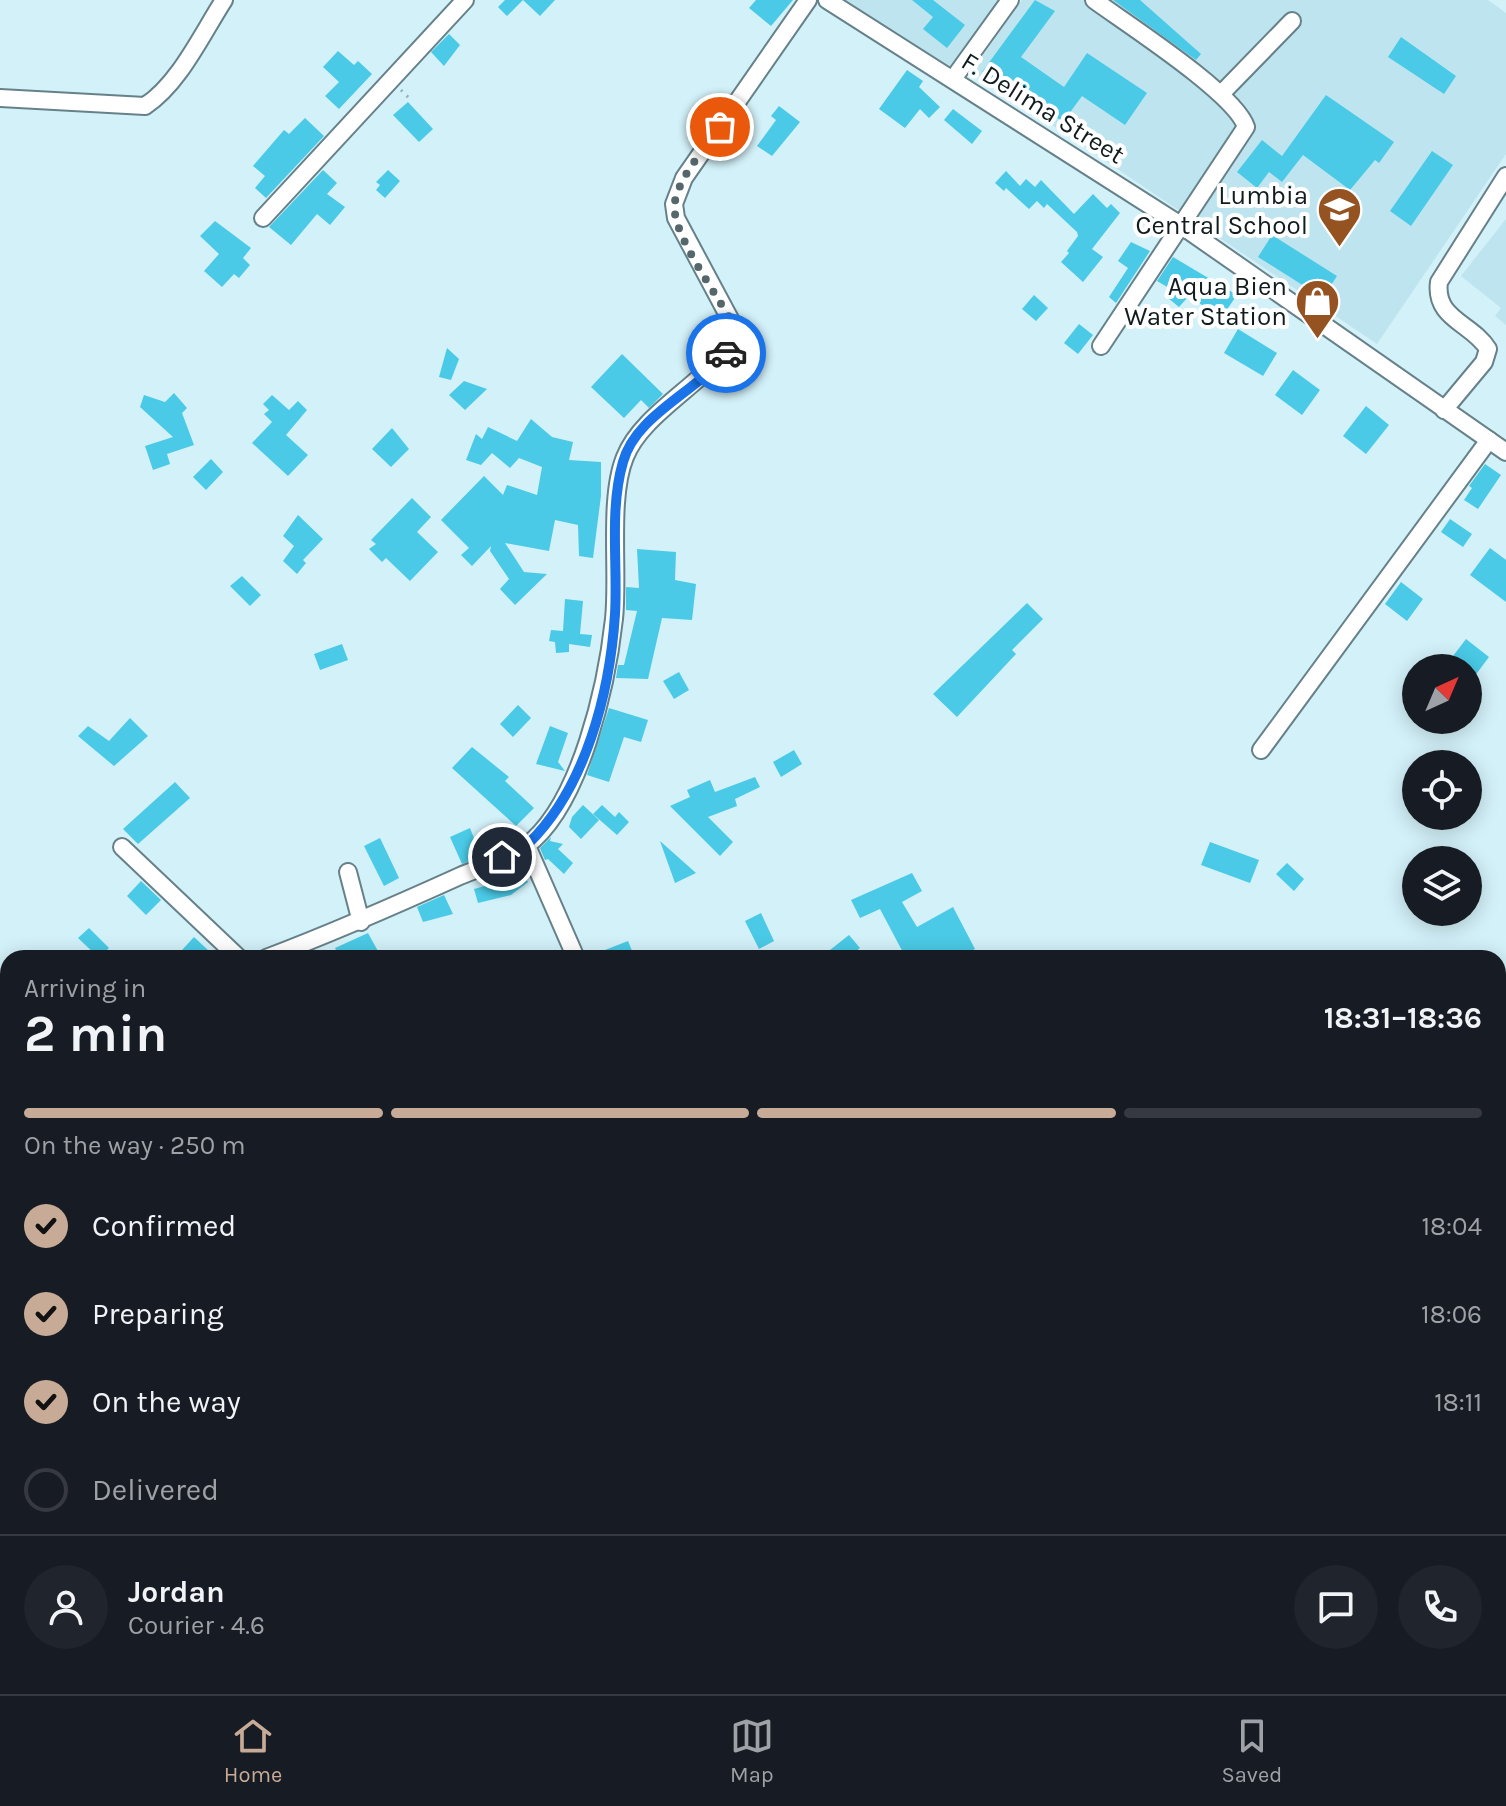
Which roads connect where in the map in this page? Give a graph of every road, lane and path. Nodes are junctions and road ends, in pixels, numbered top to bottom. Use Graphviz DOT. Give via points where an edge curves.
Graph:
graph roads {
  1 [pos="224,0"];
  2 [pos="465,0"];
  3 [pos="808,0"];
  4 [pos="827,0"];
  5 [pos="1010,0"];
  6 [pos="1094,0"];
  7 [pos="1292,21"];
  8 [pos="953,79"];
  9 [pos="1221,94"];
  10 [pos="0,98"];
  11 [pos="1506,176"];
  12 [pos="263,218"];
  13 [pos="1179,224"];
  14 [pos="1101,346"];
  15 [pos="1444,410"];
  16 [pos="1489,440"];
  17 [pos="1506,452"];
  18 [pos="1261,750"];
  19 [pos="527,846"];
  20 [pos="122,847"];
  21 [pos="348,872"];
  22 [pos="361,922"];
  23 [pos="231,950"];
  24 [pos="287,950"];
  25 [pos="572,950"];
  1 -- 10 [label="street" via="184,62 145,106"];
  2 -- 12 [label="street"];
  3 -- 19 [label="street" via="684,178 674,204 682,233 738,334 723,358 642,431 626,453 619,484 608,677 594,728 560,805"];
  4 -- 8 [label="street, F. Delima Street"];
  5 -- 8 [label="street"];
  6 -- 9 [label="street"];
  7 -- 9 [label="street"];
  8 -- 13 [label="street, F. Delima Street"];
  9 -- 13 [label="street" via="1240,114 1244,135"];
  11 -- 15 [label="street" via="1439,282 1446,313 1488,349 1484,362"];
  13 -- 14 [label="street"];
  13 -- 15 [label="street, F. Delima Street"];
  15 -- 16 [label="street, F. Delima Street"];
  16 -- 17 [label="street, F. Delima Street"];
  16 -- 18 [label="street"];
  19 -- 22 [label="street"];
  19 -- 25 [label="street"];
  20 -- 23 [label="street"];
  21 -- 22 [label="street"];
  22 -- 24 [label="street"];
}
